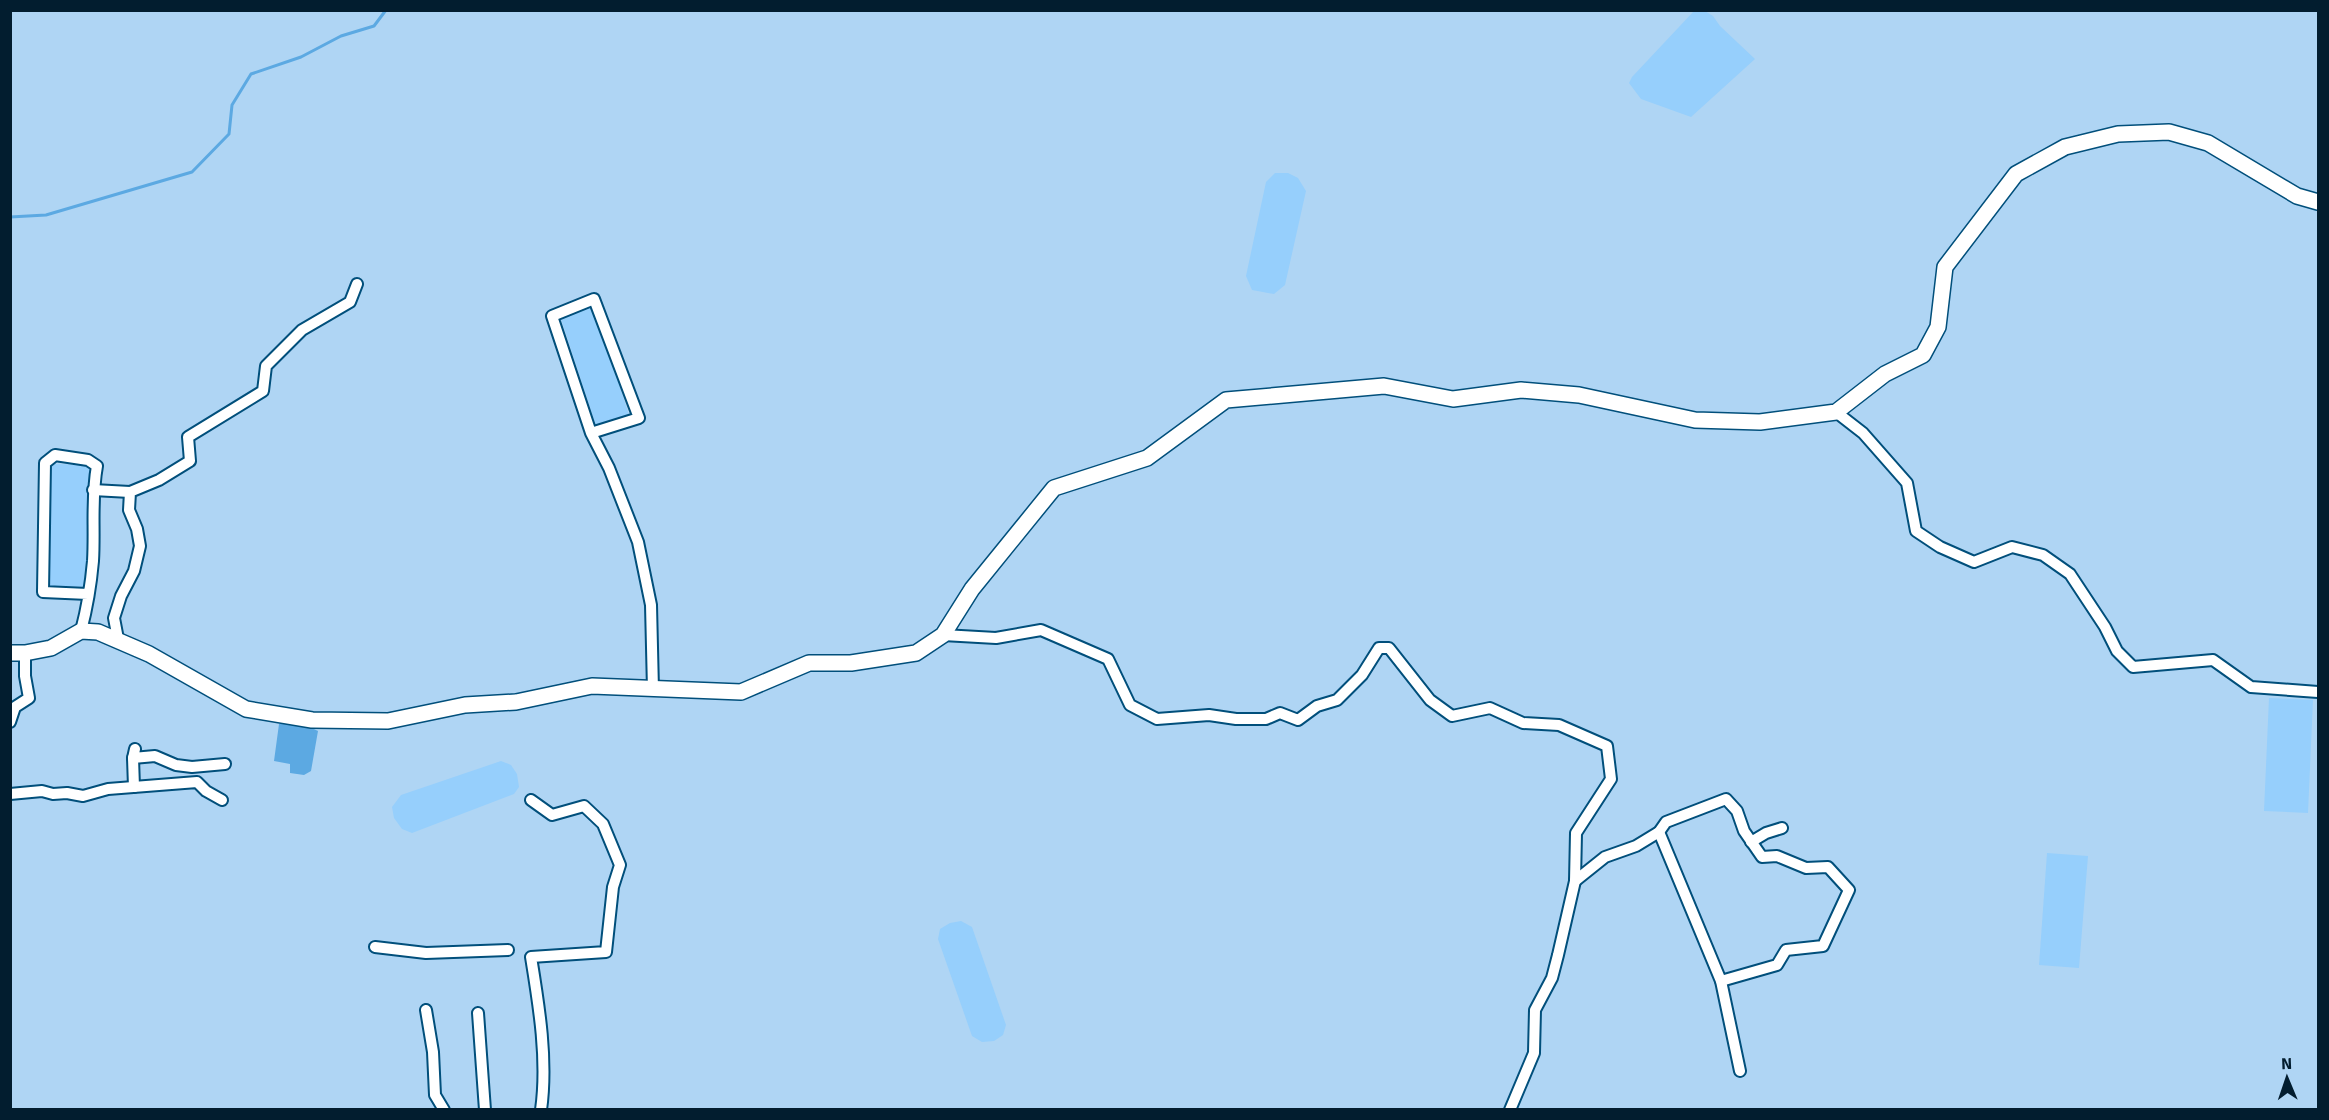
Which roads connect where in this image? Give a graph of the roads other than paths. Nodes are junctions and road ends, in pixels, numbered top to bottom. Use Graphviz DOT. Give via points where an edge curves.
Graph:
graph roads {
  1 [pos="2319,202"];
  2 [pos="357,284"];
  3 [pos="1836,412"];
  4 [pos="591,433"];
  5 [pos="93,490"];
  6 [pos="130,492"];
  7 [pos="88,594"];
  8 [pos="81,631"];
  9 [pos="943,635"];
  10 [pos="118,639"];
  11 [pos="18,653"];
  12 [pos="653,690"];
  13 [pos="2319,692"];
  14 [pos="10,722"];
  15 [pos="225,764"];
  16 [pos="134,787"];
  17 [pos="10,794"];
  18 [pos="222,800"];
  19 [pos="531,800"];
  20 [pos="1782,828"];
  21 [pos="1659,832"];
  22 [pos="1751,842"];
  23 [pos="1575,881"];
  24 [pos="375,947"];
  25 [pos="508,950"];
  26 [pos="1721,981"];
  27 [pos="426,1010"];
  28 [pos="478,1013"];
  29 [pos="1740,1071"];
  30 [pos="444,1110"];
  31 [pos="485,1110"];
  32 [pos="541,1110"];
  33 [pos="1510,1110"];
  1 -- 3 [label="main road" via="2297,196 2208,143 2169,132 2118,134 2065,147 2016,174 1945,267 1938,327 1923,355 1885,374"];
  2 -- 6 [label="street" via="350,302 302,330 266,366 263,391 188,437 190,461"];
  3 -- 9 [label="main road" via="1760,422 1695,420 1579,395 1521,390 1453,399 1384,386 1226,400 1147,458 1054,488 972,589"];
  3 -- 13 [label="street" via="1863,433 1907,483 1916,531 1940,548 1974,562 2012,547 2043,555 2070,574 2117,651 2133,667 2213,660 2251,687"];
  4 -- 4 [label="street" via="552,316 594,299 639,418"];
  4 -- 12 [label="street" via="639,542 651,605"];
  5 -- 6 [label="street"];
  5 -- 7 [label="street" via="93,561"];
  5 -- 7 [label="street" via="96,466 88,460 55,455 45,463 43,592"];
  6 -- 10 [label="street" via="129,510 140,546 114,618"];
  7 -- 8 [label="street"];
  8 -- 10 [label="main road"];
  8 -- 11 [label="main road" via="51,648"];
  9 -- 12 [label="main road" via="916,653 851,663 809,663 741,692"];
  9 -- 23 [label="street" via="996,638 1041,630 1108,659 1130,705 1157,719 1209,715 1266,719 1280,713 1298,720 1317,706 1337,700 1362,675 1379,648 1389,648 1430,700 1452,716 1490,708 1523,723 1559,725 1607,746 1611,780 1576,833"];
  10 -- 12 [label="main road" via="246,709 312,720 388,721 592,686"];
  11 -- 14 [label="street" via="29,698 15,707"];
  15 -- 16 [label="street" via="192,767 134,754"];
  16 -- 17 [label="street" via="83,796 42,791"];
  16 -- 18 [label="street" via="197,782"];
  19 -- 32 [label="street" via="552,816 584,806 603,825 620,865 612,887 606,952 531,957 542,1056"];
  20 -- 22 [label="street"];
  21 -- 22 [label="street" via="1666,822 1726,799 1737,811"];
  21 -- 23 [label="street" via="1636,846 1605,857"];
  21 -- 26 [label="street"];
  22 -- 26 [label="street" via="1762,857 1777,856 1806,868 1828,867 1849,890 1823,946 1786,950 1777,965"];
  23 -- 33 [label="street" via="1552,978 1534,1010 1534,1053"];
  24 -- 25 [label="street" via="426,953"];
  26 -- 29 [label="street"];
  27 -- 30 [label="street" via="435,1095"];
  28 -- 31 [label="street"];
}
